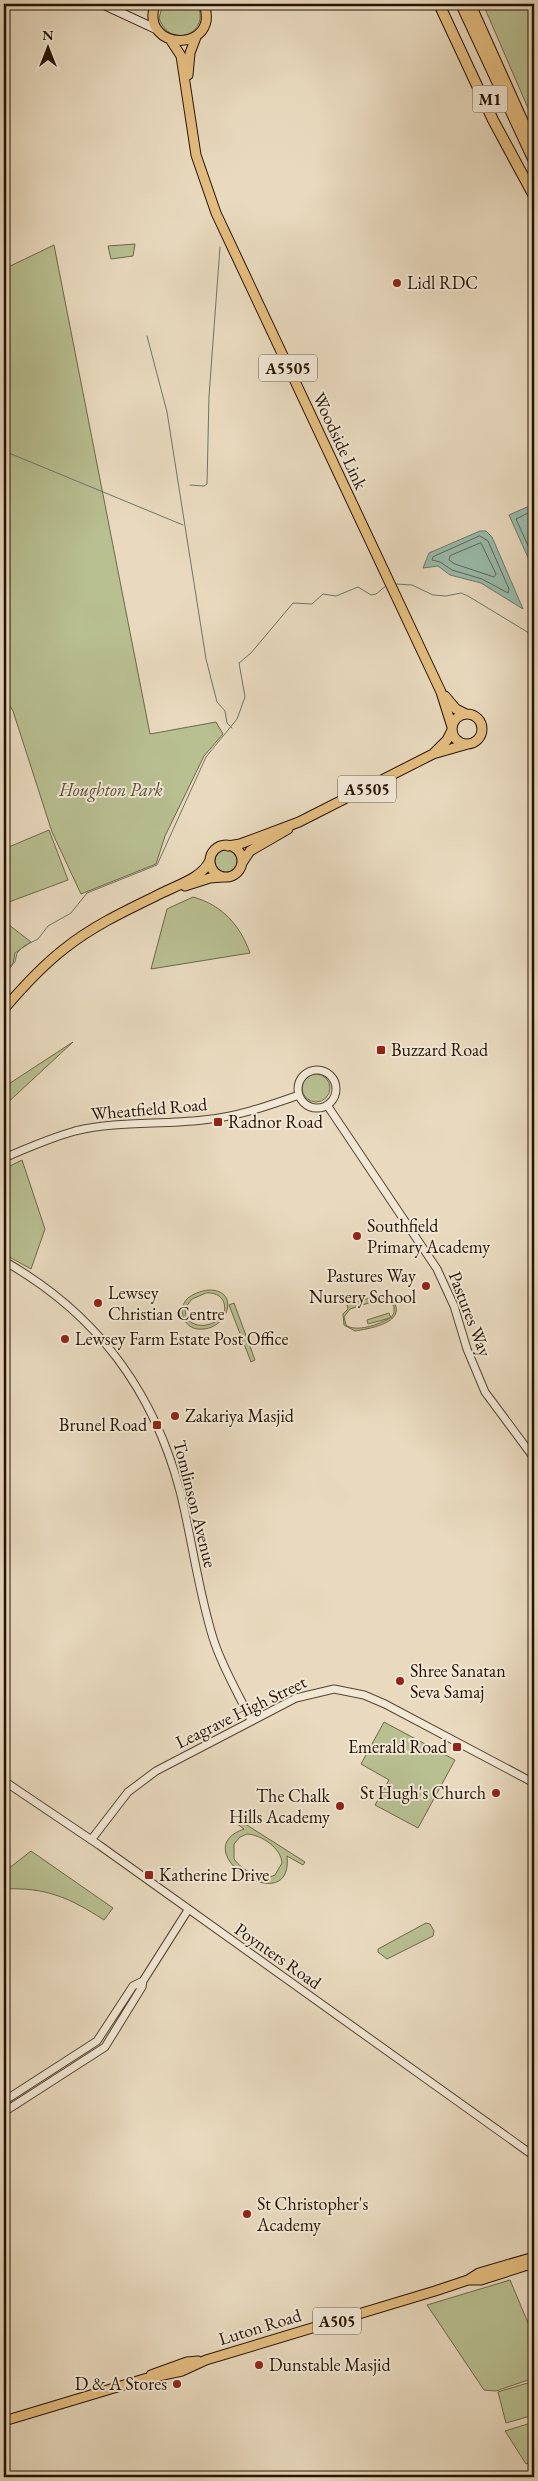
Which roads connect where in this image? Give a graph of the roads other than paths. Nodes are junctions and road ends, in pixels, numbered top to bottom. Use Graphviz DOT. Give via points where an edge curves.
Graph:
graph roads {
  1 [pos="102,4"];
  2 [pos="135,4"];
  3 [pos="147,4"];
  4 [pos="155,4"];
  5 [pos="204,4"];
  6 [pos="438,4"];
  7 [pos="446,4"];
  8 [pos="461,4"];
  9 [pos="470,4"];
  10 [pos="158,30"];
  11 [pos="196,36"];
  12 [pos="170,40"];
  13 [pos="187,87"];
  14 [pos="534,146"];
  15 [pos="534,161"];
  16 [pos="534,196"];
  17 [pos="442,692"];
  18 [pos="466,714"];
  19 [pos="452,728"];
  20 [pos="468,744"];
  21 [pos="433,754"];
  22 [pos="299,822"];
  23 [pos="228,846"];
  24 [pos="210,860"];
  25 [pos="242,864"];
  26 [pos="226,877"];
  27 [pos="162,892"];
  28 [pos="4,1009"];
  29 [pos="299,1096"];
  30 [pos="327,1105"];
  31 [pos="4,1158"];
  32 [pos="4,1261"];
  33 [pos="534,1458"];
  34 [pos="251,1720"];
  35 [pos="4,1780"];
  36 [pos="534,1783"];
  37 [pos="91,1840"];
  38 [pos="188,1910"];
  39 [pos="142,1981"];
  40 [pos="4,2101"];
  41 [pos="4,2112"];
  42 [pos="534,2156"];
  43 [pos="534,2257"];
  44 [pos="534,2263"];
  45 [pos="468,2280"];
  46 [pos="4,2421"];
  1 -- 10 [label="main road"];
  2 -- 3 [label="main road"];
  4 -- 10 [label="main road" via="153,18"];
  5 -- 11 [label="main road, A5505" via="205,23"];
  6 -- 16 [label="highway" via="493,120"];
  7 -- 16 [label="highway, M1"];
  8 -- 15 [label="highway, M1"];
  9 -- 14 [label="highway"];
  10 -- 12 [label="main road, A5505"];
  11 -- 12 [label="main road" via="184,41"];
  11 -- 13 [label="main road, Woodside Link / A5505" via="190,54"];
  12 -- 13 [label="main road, Woodside Link / A5505" via="181,56"];
  13 -- 17 [label="main road, Woodside Link / A5505" via="196,155 216,213"];
  17 -- 18 [label="main road, Woodside Link / A5505" via="454,707"];
  17 -- 19 [label="main road, Woodside Link / A5505"];
  18 -- 19 [label="main road, A5505" via="455,719"];
  18 -- 20 [label="main road, A5505" via="477,717 482,729 476,741"];
  19 -- 20 [label="main road" via="457,740"];
  19 -- 21 [label="main road, A5505" via="448,740"];
  20 -- 21 [label="main road, A5505"];
  21 -- 22 [label="main road, A5505"];
  22 -- 23 [label="main road, A5505"];
  22 -- 25 [label="main road, A5505" via="250,851"];
  23 -- 24 [label="main road" via="216,849"];
  23 -- 25 [label="main road" via="239,852"];
  24 -- 26 [label="main road" via="216,874"];
  24 -- 27 [label="main road" via="201,872"];
  25 -- 26 [label="main road" via="234,875"];
  26 -- 27 [label="main road" via="210,878"];
  27 -- 28 [label="main road" via="112,918 62,950"];
  29 -- 30 [label="street" via="311,1107"];
  29 -- 30 [label="street" via="298,1085 303,1075 313,1070 324,1071 332,1078 336,1090"];
  29 -- 31 [label="street, Wheatfield Road" via="236,1115 117,1124 76,1131"];
  30 -- 33 [label="street, Pastures Way" via="437,1270 454,1306 485,1392"];
  32 -- 34 [label="street, Tomlinson Avenue" via="71,1307 113,1351 143,1396 162,1434 175,1472 212,1636 223,1666"];
  34 -- 36 [label="street, Leagrave High Street" via="303,1696 334,1689 346,1690 386,1704"];
  34 -- 37 [label="street, Leagrave High Street" via="139,1783 128,1792"];
  35 -- 37 [label="street, Poynters Road"];
  37 -- 38 [label="street, Poynters Road"];
  38 -- 39 [label="street"];
  38 -- 42 [label="street, Poynters Road"];
  39 -- 40 [label="street" via="133,1986 97,2041"];
  39 -- 41 [label="street" via="142,1987 105,2047"];
  43 -- 45 [label="main road, Luton Road / A505"];
  44 -- 45 [label="main road, Luton Road / A505" via="481,2280"];
  45 -- 46 [label="main road, Luton Road / A505" via="206,2360 163,2369 144,2379"];
}
